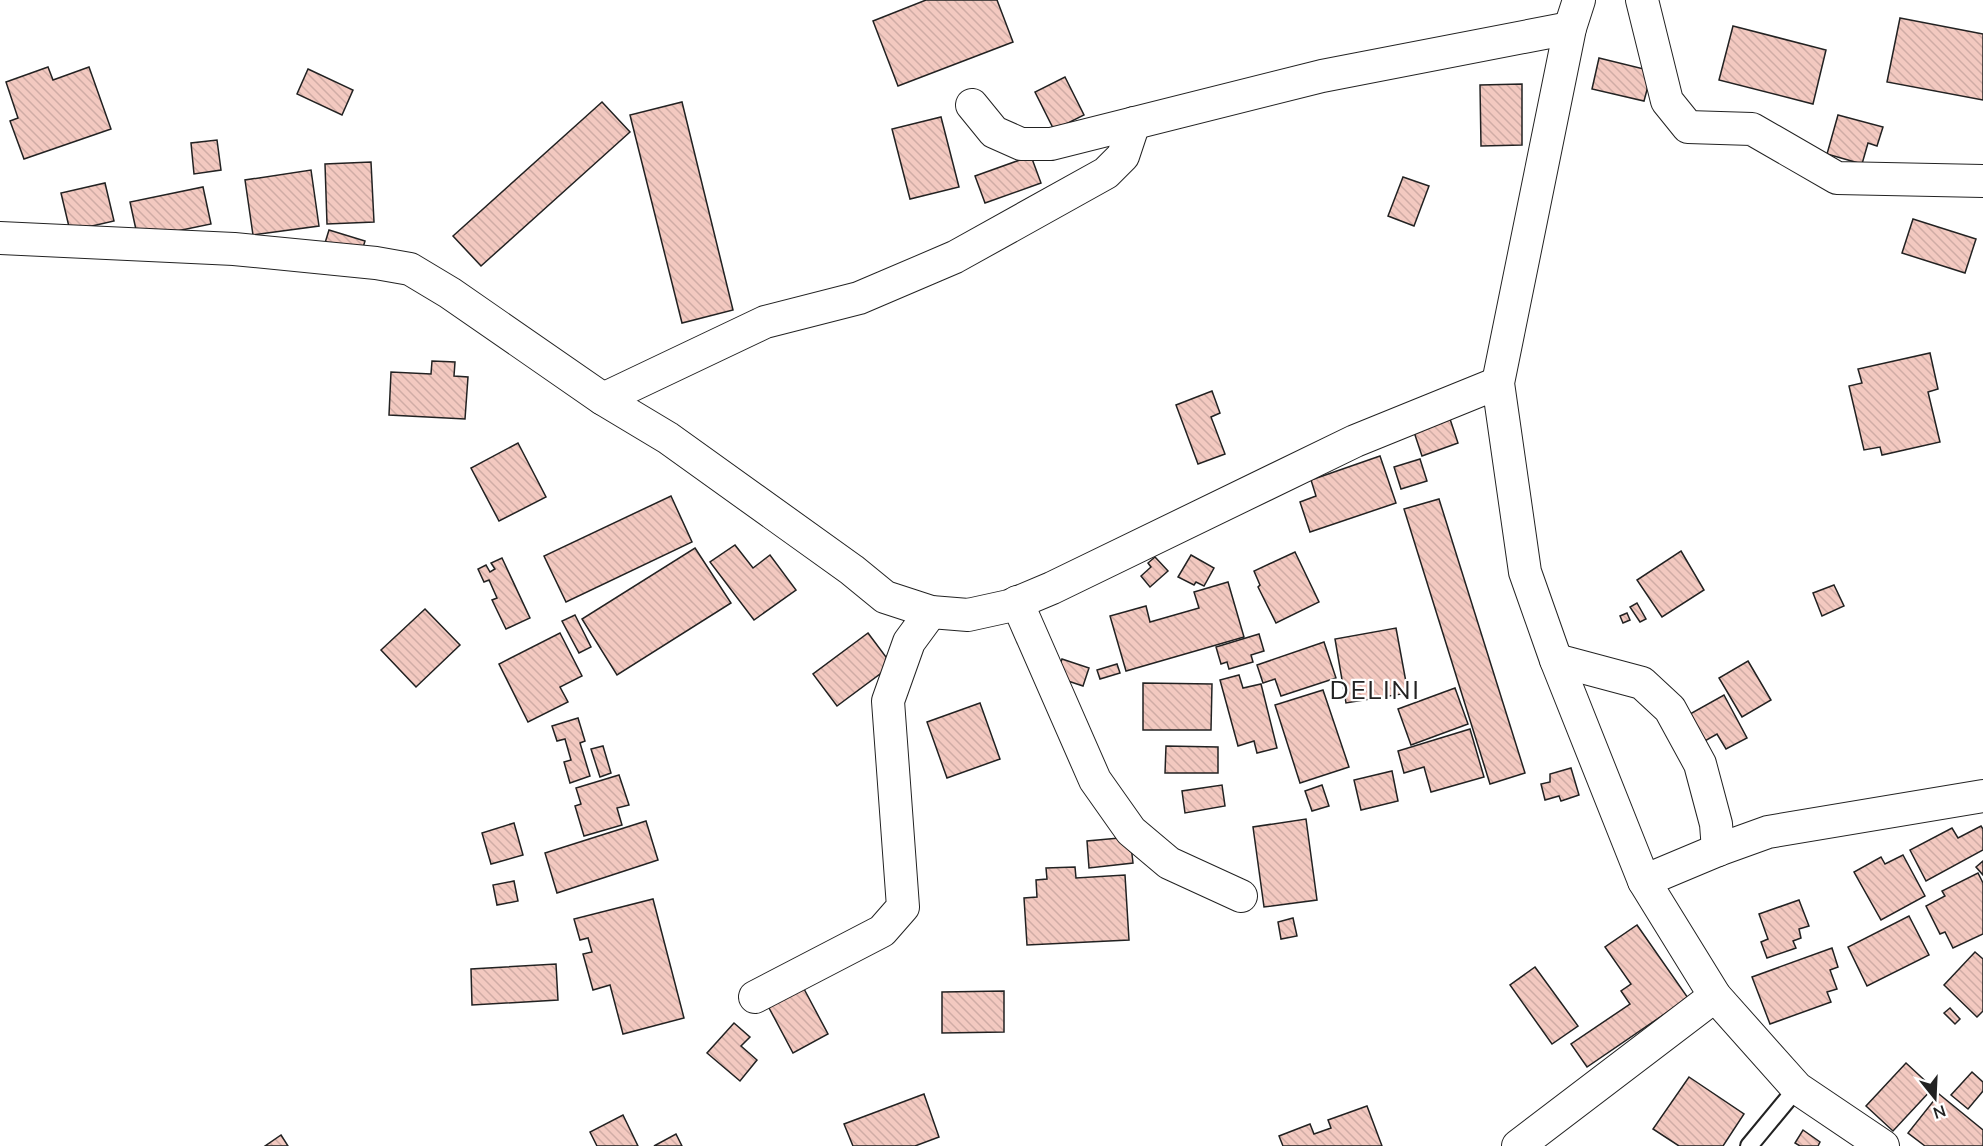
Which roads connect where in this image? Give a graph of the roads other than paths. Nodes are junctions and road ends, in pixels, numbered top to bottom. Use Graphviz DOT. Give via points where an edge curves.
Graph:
graph roads {
  1 [pos="1642,0"];
  2 [pos="1574,14"];
  3 [pos="972,105"];
  4 [pos="1134,123"];
  5 [pos="1983,181"];
  6 [pos="0,238"];
  7 [pos="1498,383"];
  8 [pos="603,399"];
  9 [pos="1017,603"];
  10 [pos="931,612"];
  11 [pos="1556,660"];
  12 [pos="1983,796"];
  13 [pos="1718,850"];
  14 [pos="1644,881"];
  15 [pos="1241,896"];
  16 [pos="1714,996"];
  17 [pos="755,997"];
  18 [pos="1797,1088"];
  19 [pos="1518,1146"];
  20 [pos="1749,1146"];
  21 [pos="1883,1146"];
  1 -- 5 [label="street" via="1667,101 1688,127 1752,129 1837,178"];
  2 -- 4 [label="street"];
  2 -- 7 [label="street"];
  3 -- 4 [label="street" via="994,132 1021,144 1051,144"];
  4 -- 8 [label="street" via="1123,156 1106,173 955,257 859,298 765,322"];
  6 -- 8 [label="street" via="234,249 410,269"];
  7 -- 9 [label="street" via="1355,441"];
  7 -- 11 [label="street" via="1525,572"];
  8 -- 10 [label="street" via="668,438 885,597"];
  9 -- 10 [label="street" via="968,615"];
  9 -- 15 [label="street" via="1095,780 1131,831 1169,863"];
  10 -- 17 [label="street" via="909,642 888,701 903,907 882,931"];
  11 -- 13 [label="street" via="1642,683 1670,709 1700,764 1716,824"];
  11 -- 14 [label="street"];
  12 -- 13 [label="street" via="1768,832"];
  13 -- 14 [label="street"];
  14 -- 16 [label="street"];
  16 -- 18 [label="street"];
  16 -- 19 [label="street"];
  18 -- 20 [label="lane"];
  18 -- 21 [label="street"];
}
